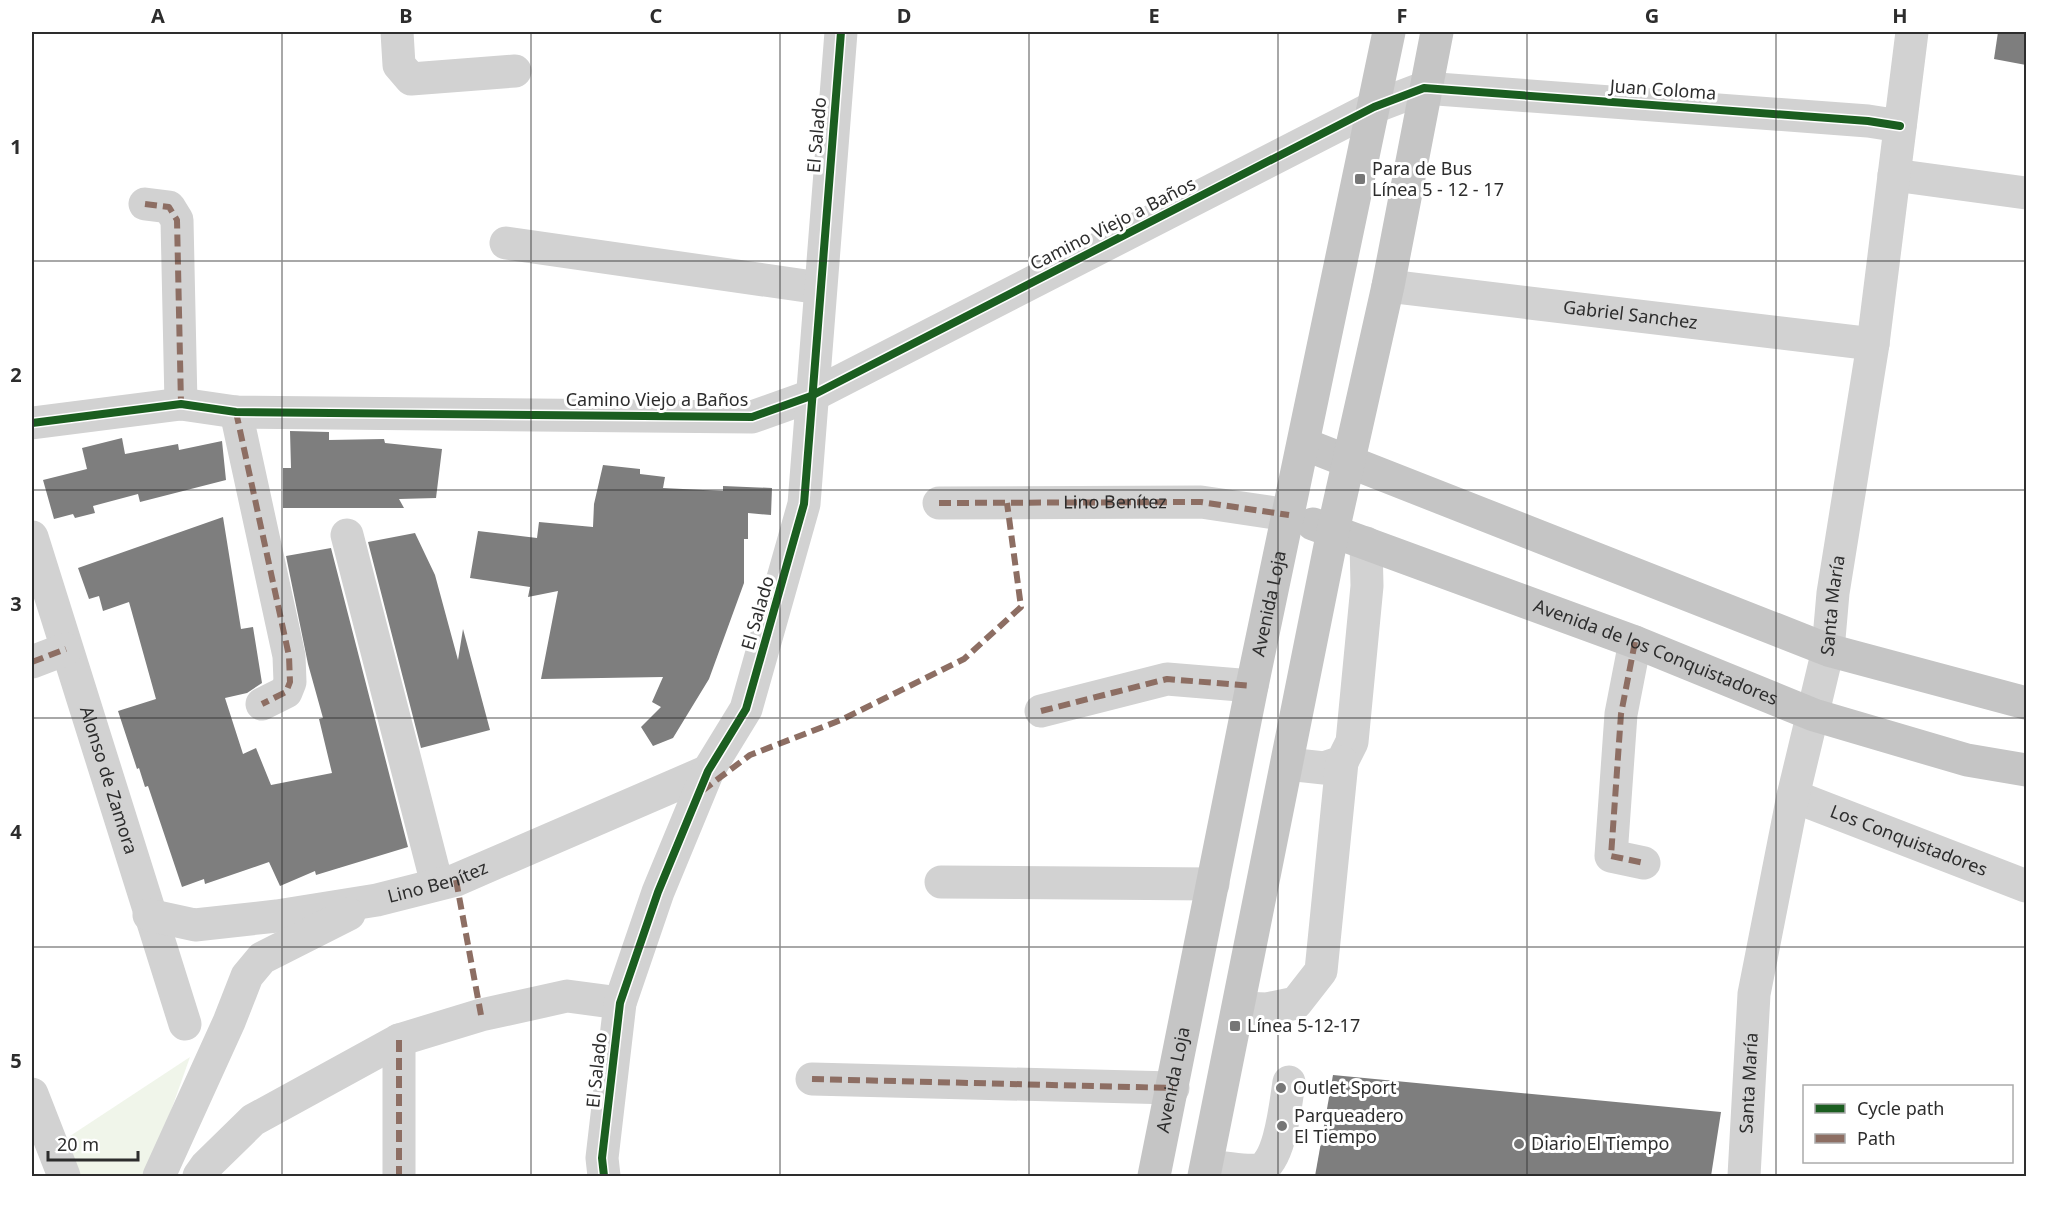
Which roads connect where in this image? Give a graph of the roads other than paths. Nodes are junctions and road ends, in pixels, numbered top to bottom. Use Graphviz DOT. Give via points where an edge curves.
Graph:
graph roads {
  1 [pos="397,32"];
  2 [pos="841,32"];
  3 [pos="1389,32"];
  4 [pos="1437,32"];
  5 [pos="1912,32"];
  6 [pos="515,71"];
  7 [pos="1424,88"];
  8 [pos="1374,107"];
  9 [pos="1900,126"];
  10 [pos="1894,175"];
  11 [pos="2026,193"];
  12 [pos="145,204"];
  13 [pos="506,243"];
  14 [pos="1388,286"];
  15 [pos="820,288"];
  16 [pos="1873,344"];
  17 [pos="811,396"];
  18 [pos="181,404"];
  19 [pos="236,412"];
  20 [pos="32,423"];
  21 [pos="1304,444"];
  22 [pos="1348,463"];
  23 [pos="939,503"];
  24 [pos="1289,515"];
  25 [pos="1333,531"];
  26 [pos="347,535"];
  27 [pos="32,537"];
  28 [pos="1366,543"];
  29 [pos="1635,642"];
  30 [pos="66,648"];
  31 [pos="1828,650"];
  32 [pos="32,662"];
  33 [pos="1252,687"];
  34 [pos="2026,703"];
  35 [pos="262,704"];
  36 [pos="1041,711"];
  37 [pos="1814,715"];
  38 [pos="1342,762"];
  39 [pos="1287,764"];
  40 [pos="2026,770"];
  41 [pos="708,771"];
  42 [pos="1793,796"];
  43 [pos="1644,863"];
  44 [pos="941,882"];
  45 [pos="437,884"];
  46 [pos="1213,884"];
  47 [pos="2026,886"];
  48 [pos="377,900"];
  49 [pos="149,915"];
  50 [pos="620,1003"];
  51 [pos="1239,1008"];
  52 [pos="185,1024"];
  53 [pos="399,1040"];
  54 [pos="812,1079"];
  55 [pos="1289,1082"];
  56 [pos="1173,1088"];
  57 [pos="32,1094"];
  58 [pos="1206,1172"];
  59 [pos="64,1176"];
  60 [pos="159,1176"];
  61 [pos="199,1176"];
  62 [pos="399,1176"];
  63 [pos="604,1176"];
  64 [pos="1154,1176"];
  65 [pos="1744,1176"];
  1 -- 6 [label="street" via="399,65 411,79"];
  2 -- 15 [label="street, El Salado"];
  3 -- 8 [label="main road, Avenida Loja"];
  4 -- 7 [label="main road"];
  5 -- 9 [label="street, Santa María"];
  7 -- 8 [label="street, Camino Viejo a Baños"];
  7 -- 9 [label="street, Juan Coloma"];
  7 -- 14 [label="main road"];
  8 -- 17 [label="street, Camino Viejo a Baños"];
  8 -- 21 [label="main road, Avenida Loja"];
  9 -- 10 [label="street, Santa María"];
  10 -- 11 [label="street"];
  10 -- 16 [label="street, Santa María"];
  12 -- 18 [label="street" via="169,207 177,220"];
  13 -- 15 [label="street"];
  14 -- 16 [label="street, Gabriel Sanchez"];
  14 -- 22 [label="main road"];
  15 -- 17 [label="street, El Salado"];
  16 -- 31 [label="street, Santa María"];
  17 -- 19 [label="street, Camino Viejo a Baños" via="752,417"];
  17 -- 41 [label="street, El Salado" via="801,515 746,709"];
  18 -- 19 [label="street, Camino Viejo a Baños"];
  18 -- 20 [label="street, Camino Viejo a Baños"];
  19 -- 35 [label="street" via="289,656 290,682 286,692"];
  21 -- 22 [label="main road"];
  21 -- 24 [label="main road, Avenida Loja"];
  22 -- 25 [label="main road"];
  22 -- 31 [label="main road"];
  23 -- 24 [label="street, Lino Benítez" via="1201,502"];
  24 -- 25 [label="main road, Avenida de los Conquistadores"];
  24 -- 33 [label="main road, Avenida Loja"];
  25 -- 28 [label="main road, Avenida de los Conquistadores"];
  25 -- 39 [label="main road"];
  26 -- 45 [label="street"];
  27 -- 30 [label="street, Alonso de Zamora"];
  28 -- 29 [label="main road, Avenida de los Conquistadores"];
  28 -- 38 [label="street" via="1367,586 1352,742"];
  29 -- 37 [label="main road, Avenida de los Conquistadores"];
  29 -- 43 [label="street" via="1621,714 1611,856"];
  30 -- 32 [label="street"];
  30 -- 49 [label="street, Alonso de Zamora"];
  31 -- 34 [label="main road"];
  31 -- 37 [label="street, Santa María"];
  33 -- 36 [label="street" via="1167,679"];
  33 -- 46 [label="main road, Avenida Loja"];
  37 -- 40 [label="main road, Avenida de los Conquistadores" via="1967,760"];
  37 -- 42 [label="street, Santa María"];
  38 -- 39 [label="street" via="1324,768"];
  38 -- 51 [label="street" via="1321,971 1296,1003 1267,1009"];
  39 -- 51 [label="main road"];
  41 -- 45 [label="street, Lino Benítez" via="456,880"];
  41 -- 50 [label="street, El Salado" via="658,892"];
  42 -- 47 [label="street, Los Conquistadores"];
  42 -- 65 [label="street, Santa María" via="1754,994"];
  44 -- 46 [label="street"];
  45 -- 48 [label="street, Lino Benítez"];
  46 -- 56 [label="main road, Avenida Loja"];
  48 -- 49 [label="street, Lino Benítez" via="195,925"];
  48 -- 60 [label="street" via="262,958 247,976"];
  49 -- 52 [label="street, Alonso de Zamora"];
  50 -- 53 [label="street" via="567,996 481,1015"];
  50 -- 63 [label="street, El Salado" via="602,1158"];
  51 -- 58 [label="main road"];
  53 -- 61 [label="street" via="253,1120"];
  53 -- 62 [label="street"];
  54 -- 56 [label="street"];
  55 -- 58 [label="street" via="1277,1144 1268,1164 1258,1170"];
  56 -- 64 [label="main road, Avenida Loja"];
  57 -- 59 [label="street"];
}
